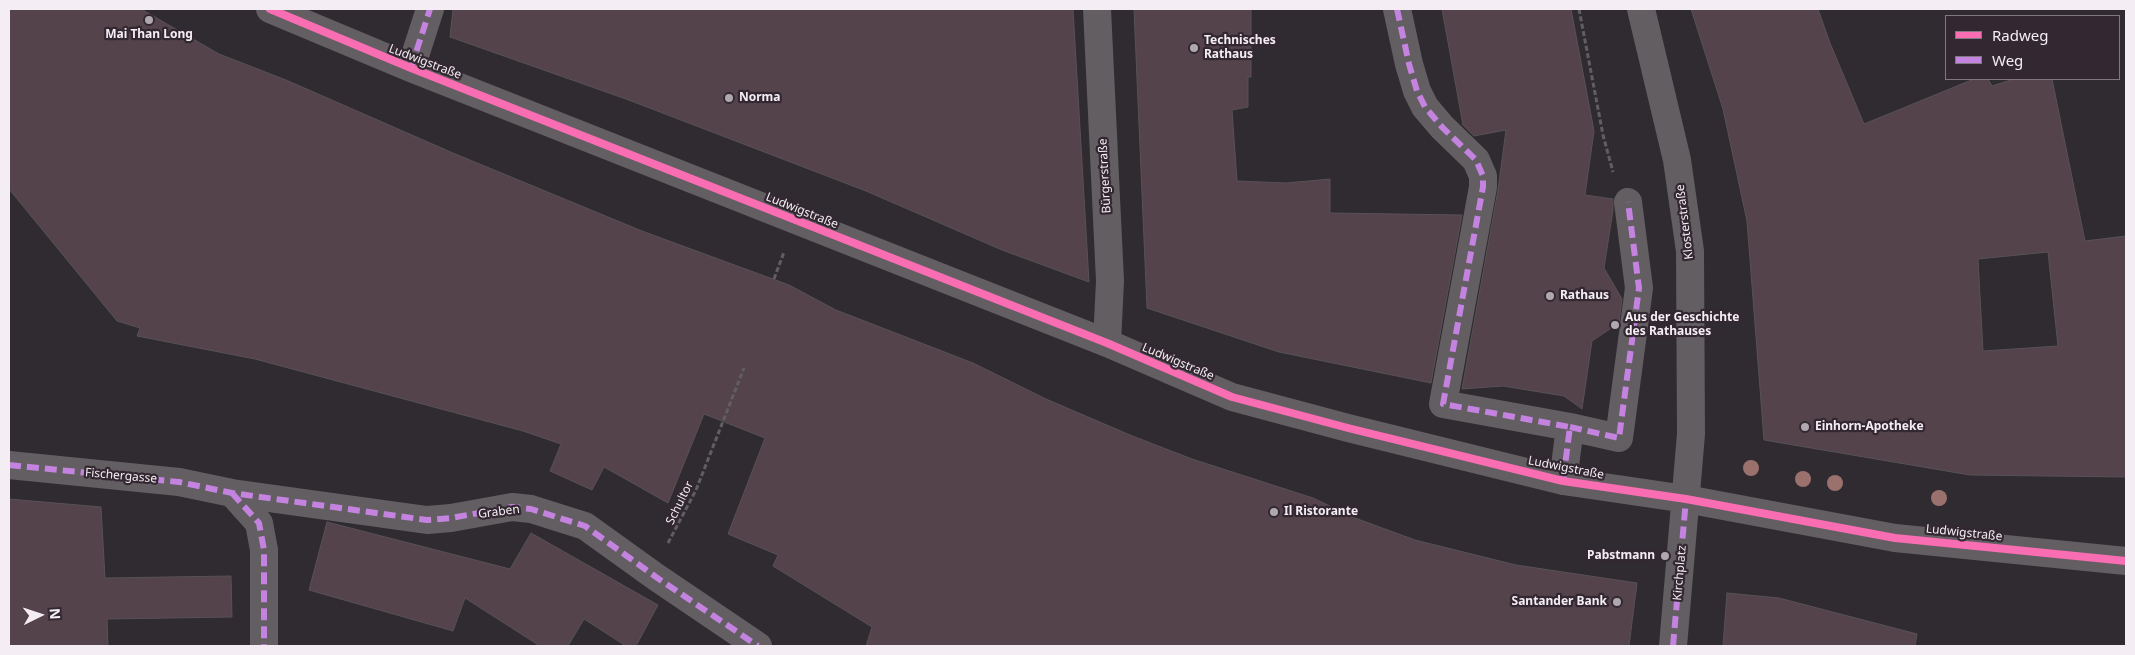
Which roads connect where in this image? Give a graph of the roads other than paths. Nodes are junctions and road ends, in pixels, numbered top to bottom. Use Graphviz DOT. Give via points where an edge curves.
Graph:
graph roads {
  1 [pos="270,9"];
  2 [pos="430,9"];
  3 [pos="1097,9"];
  4 [pos="1397,9"];
  5 [pos="1641,9"];
  6 [pos="411,68"];
  7 [pos="1628,202"];
  8 [pos="1107,343"];
  9 [pos="1570,427"];
  10 [pos="9,465"];
  11 [pos="1563,481"];
  12 [pos="232,494"];
  13 [pos="1686,499"];
  14 [pos="2126,560"];
  15 [pos="264,646"];
  16 [pos="758,646"];
  17 [pos="1673,646"];
  1 -- 6 [label="street, Ludwigstraße"];
  2 -- 6 [label="street"];
  3 -- 8 [label="street, Bürgerstraße" via="1110,281"];
  4 -- 9 [label="street" via="1409,64 1425,107 1476,160 1483,176 1443,404"];
  5 -- 13 [label="street, Klosterstraße" via="1677,160 1690,250 1690,434"];
  6 -- 8 [label="street, Ludwigstraße"];
  7 -- 9 [label="street" via="1639,288 1619,438"];
  8 -- 11 [label="street, Ludwigstraße" via="1232,397"];
  9 -- 11 [label="street"];
  10 -- 12 [label="street, Fischergasse" via="179,482"];
  11 -- 13 [label="street, Ludwigstraße"];
  12 -- 15 [label="street" via="258,523 264,550"];
  12 -- 16 [label="street, Graben" via="427,520 512,507 531,509 585,526"];
  13 -- 14 [label="street, Ludwigstraße" via="1895,538"];
  13 -- 17 [label="street, Kirchplatz"];
}
